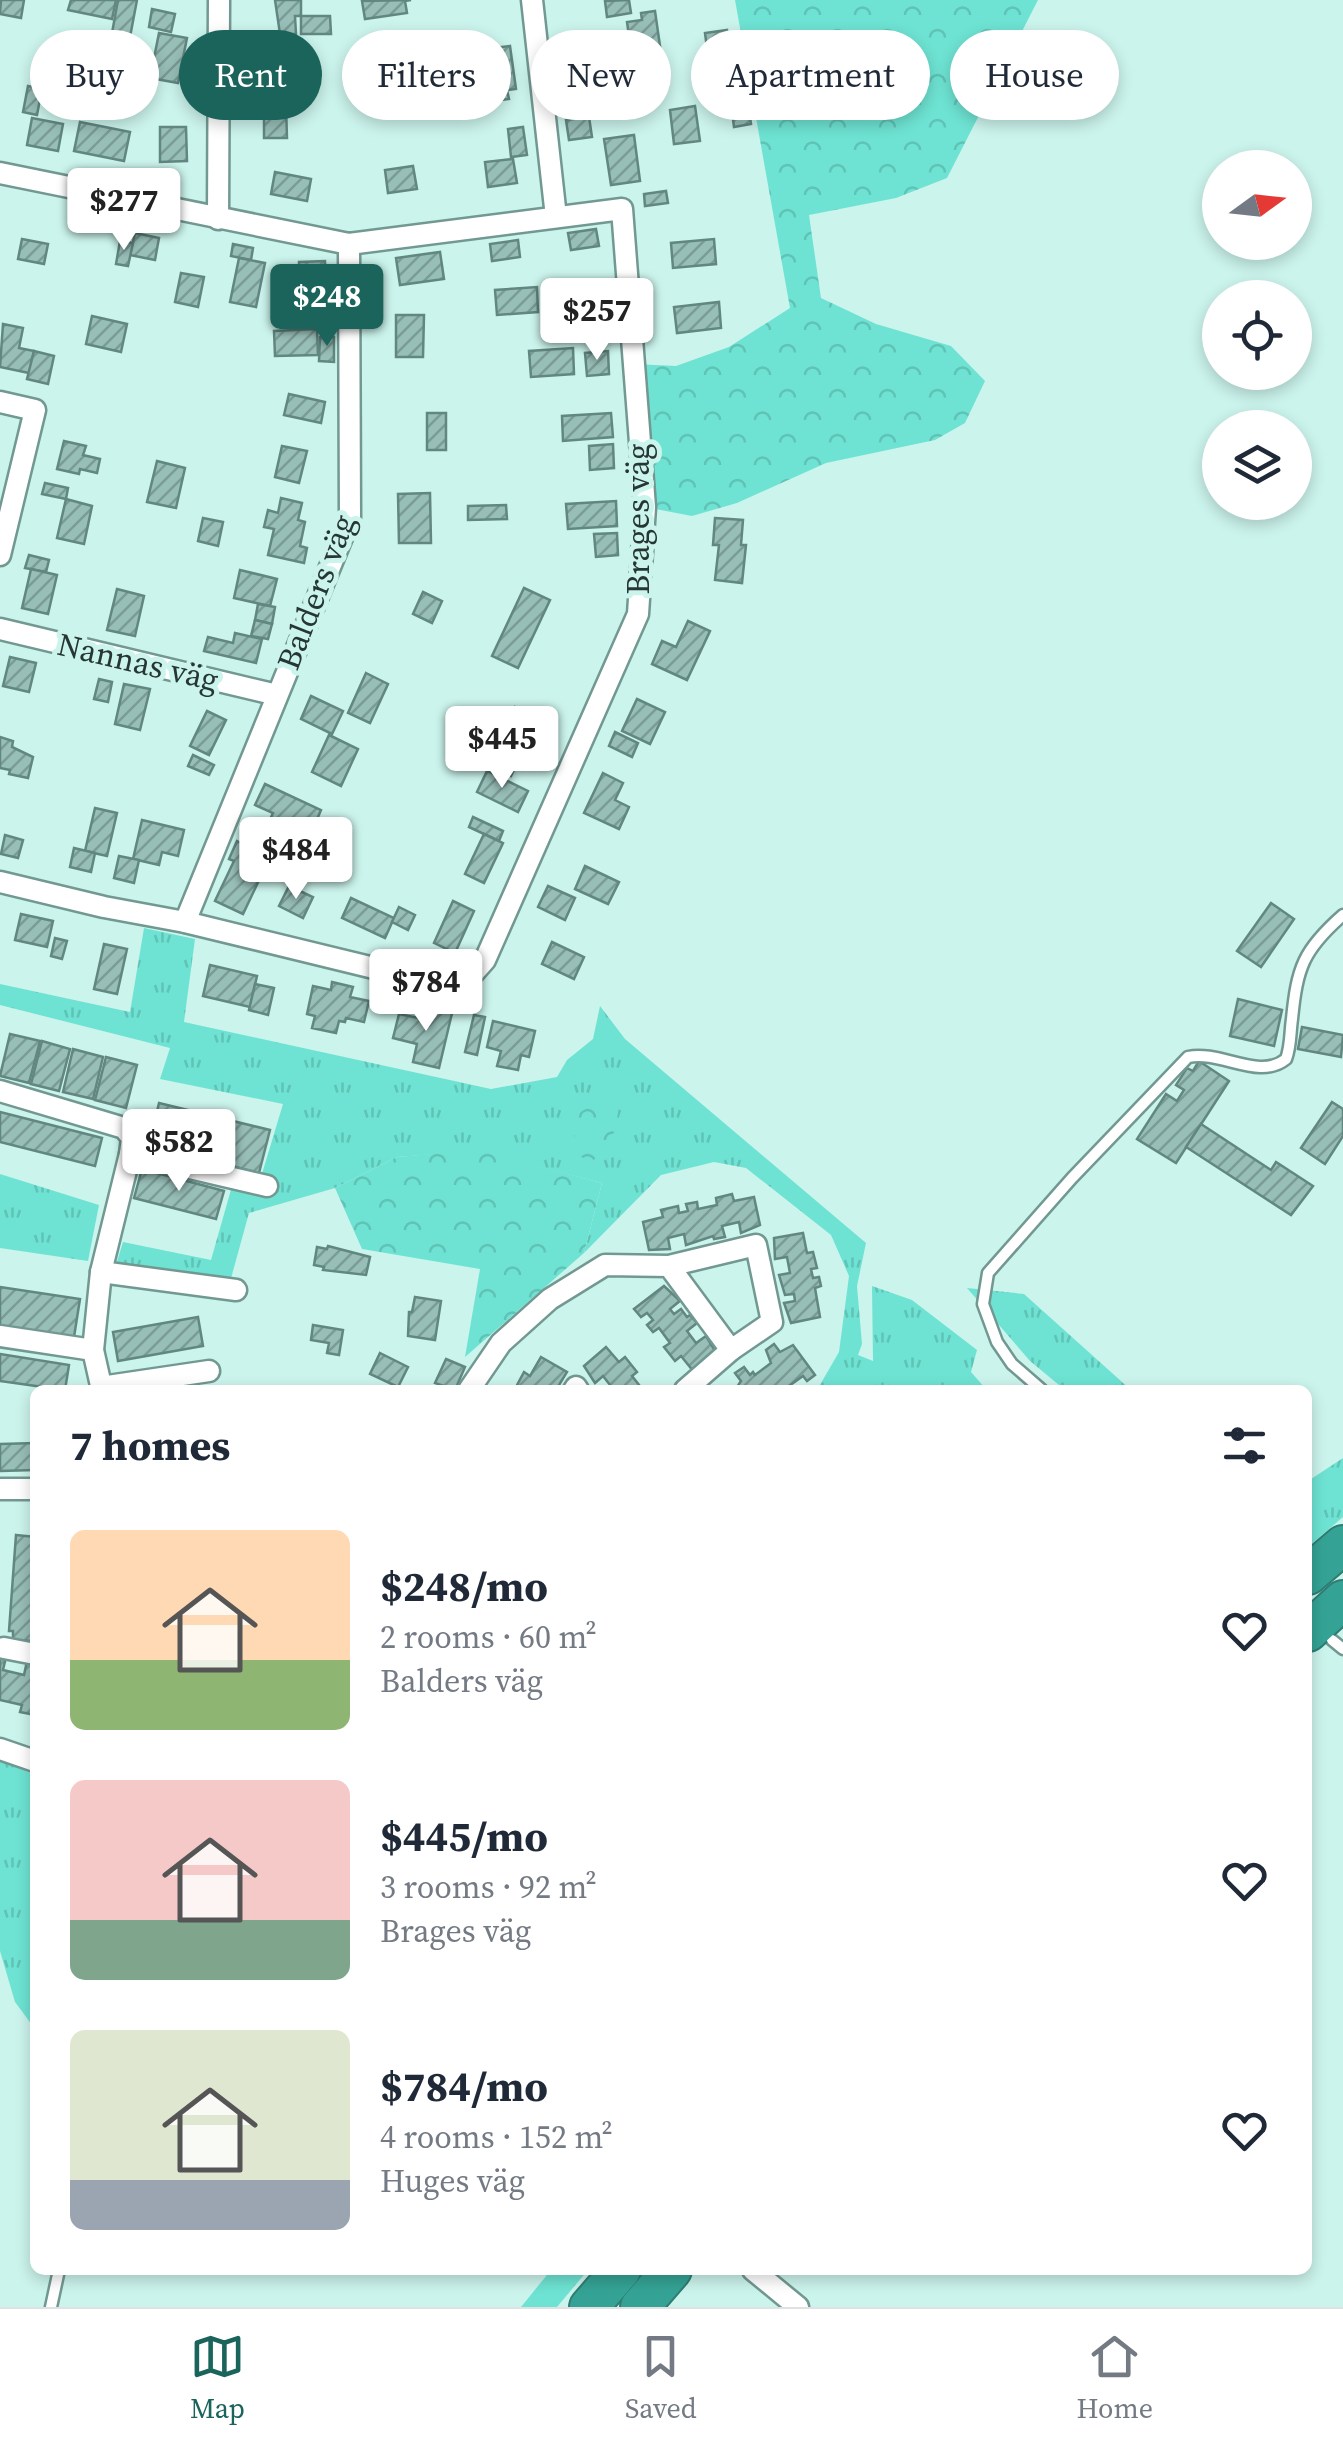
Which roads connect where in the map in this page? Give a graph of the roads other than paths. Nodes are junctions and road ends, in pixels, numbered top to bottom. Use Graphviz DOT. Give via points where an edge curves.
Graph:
graph roads {
  1 [pos="219,0"];
  2 [pos="532,0"];
  3 [pos="0,173"];
  4 [pos="556,217"];
  5 [pos="218,219"];
  6 [pos="348,244"];
  7 [pos="0,402"];
  8 [pos="0,556"];
  9 [pos="0,629"];
  10 [pos="276,694"];
  11 [pos="0,882"];
  12 [pos="1343,915"];
  13 [pos="185,922"];
  14 [pos="0,1091"];
  15 [pos="130,1154"];
  16 [pos="267,1186"];
  17 [pos="669,1266"];
  18 [pos="102,1272"];
  19 [pos="236,1290"];
  20 [pos="0,1336"];
  21 [pos="93,1350"];
  22 [pos="731,1350"];
  23 [pos="210,1371"];
  24 [pos="101,1385"];
  25 [pos="121,1385"];
  26 [pos="472,1385"];
  27 [pos="690,1385"];
  28 [pos="1036,1385"];
  29 [pos="30,1488"];
  30 [pos="0,1490"];
  31 [pos="1343,1545"];
  32 [pos="1312,1572"];
  33 [pos="1343,1600"];
  34 [pos="1320,1636"];
  35 [pos="4,1648"];
  36 [pos="1343,1649"];
  37 [pos="30,1653"];
  38 [pos="0,1750"];
  39 [pos="30,1759"];
  40 [pos="58,2275"];
  41 [pos="617,2275"];
  42 [pos="668,2275"];
  43 [pos="759,2275"];
  44 [pos="52,2307"];
  45 [pos="589,2307"];
  46 [pos="640,2307"];
  47 [pos="798,2307"];
  1 -- 5 [label="street"];
  2 -- 4 [label="street"];
  3 -- 5 [label="street"];
  4 -- 6 [label="street"];
  4 -- 13 [label="street, Brages väg" via="622,209 645,508 638,614 485,960 469,978 419,979"];
  5 -- 6 [label="street"];
  6 -- 10 [label="street, Balders väg" via="350,518"];
  7 -- 8 [label="street" via="35,410"];
  9 -- 10 [label="street, Nannas väg"];
  10 -- 13 [label="street, Balders väg"];
  11 -- 13 [label="street"];
  12 -- 28 [label="lane" via="1301,962 1286,1059 1264,1069 1188,1057 988,1273 983,1304 996,1342"];
  14 -- 15 [label="street" via="124,1128 132,1138"];
  15 -- 16 [label="street"];
  15 -- 18 [label="street"];
  17 -- 22 [label="street"];
  17 -- 22 [label="street" via="756,1245 772,1322"];
  17 -- 26 [label="street" via="605,1265 550,1299 501,1343"];
  18 -- 19 [label="street"];
  18 -- 21 [label="street"];
  20 -- 21 [label="street"];
  21 -- 24 [label="street"];
  22 -- 27 [label="street"];
  23 -- 25 [label="street"];
  29 -- 30 [label="street"];
  31 -- 32 [label="highway"];
  33 -- 34 [label="highway"];
  34 -- 36 [label="lane"];
  35 -- 37 [label="street"];
  38 -- 39 [label="street"];
  40 -- 44 [label="lane"];
  41 -- 45 [label="highway"];
  42 -- 46 [label="highway"];
  43 -- 47 [label="street"];
}
